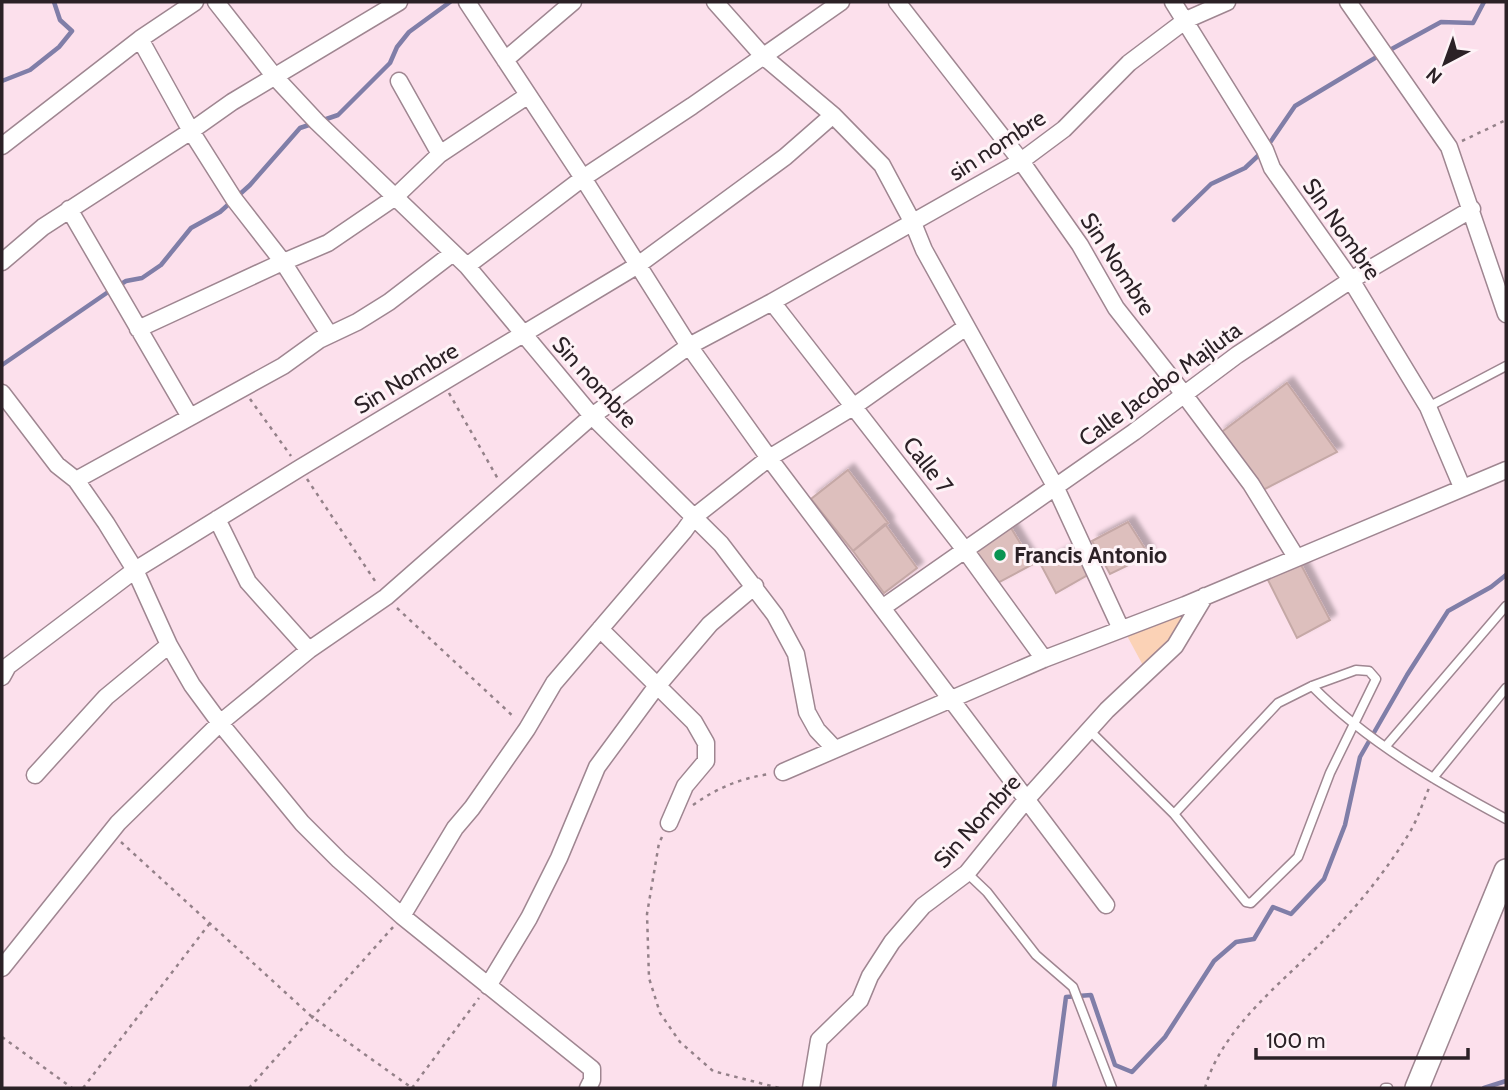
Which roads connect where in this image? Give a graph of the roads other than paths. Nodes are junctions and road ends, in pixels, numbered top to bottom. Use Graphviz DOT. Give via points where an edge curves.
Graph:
graph roads {
  1 [pos="195,2"];
  2 [pos="216,2"];
  3 [pos="399,2"];
  4 [pos="467,2"];
  5 [pos="573,2"];
  6 [pos="715,2"];
  7 [pos="841,2"];
  8 [pos="897,2"];
  9 [pos="1174,2"];
  10 [pos="1227,2"];
  11 [pos="1348,2"];
  12 [pos="1186,20"];
  13 [pos="139,39"];
  14 [pos="763,56"];
  15 [pos="505,60"];
  16 [pos="275,77"];
  17 [pos="399,81"];
  18 [pos="527,96"];
  19 [pos="833,115"];
  20 [pos="191,131"];
  21 [pos="2,146"];
  22 [pos="440,154"];
  23 [pos="1021,161"];
  24 [pos="583,178"];
  25 [pos="394,198"];
  26 [pos="69,209"];
  27 [pos="1472,209"];
  28 [pos="913,223"];
  29 [pos="453,253"];
  30 [pos="2,262"];
  31 [pos="283,262"];
  32 [pos="638,265"];
  33 [pos="467,266"];
  34 [pos="1351,280"];
  35 [pos="772,302"];
  36 [pos="1506,314"];
  37 [pos="966,327"];
  38 [pos="138,329"];
  39 [pos="329,334"];
  40 [pos="522,334"];
  41 [pos="689,346"];
  42 [pos="1506,366"];
  43 [pos="2,393"];
  44 [pos="1184,393"];
  45 [pos="853,407"];
  46 [pos="1428,407"];
  47 [pos="190,416"];
  48 [pos="592,416"];
  49 [pos="769,458"];
  50 [pos="1506,470"];
  51 [pos="76,480"];
  52 [pos="1055,486"];
  53 [pos="1462,487"];
  54 [pos="694,517"];
  55 [pos="217,519"];
  56 [pos="965,550"];
  57 [pos="1296,556"];
  58 [pos="135,570"];
  59 [pos="755,586"];
  60 [pos="1205,596"];
  61 [pos="1506,606"];
  62 [pos="882,608"];
  63 [pos="600,629"];
  64 [pos="1121,629"];
  65 [pos="169,645"];
  66 [pos="309,650"];
  67 [pos="1044,659"];
  68 [pos="2,677"];
  69 [pos="657,685"];
  70 [pos="1312,686"];
  71 [pos="1506,688"];
  72 [pos="951,700"];
  73 [pos="220,723"];
  74 [pos="1353,725"];
  75 [pos="1089,730"];
  76 [pos="1386,746"];
  77 [pos="834,748"];
  78 [pos="783,772"];
  79 [pos="35,775"];
  80 [pos="1433,778"];
  81 [pos="1026,800"];
  82 [pos="1174,814"];
  83 [pos="1506,820"];
  84 [pos="669,823"];
  85 [pos="1506,870"];
  86 [pos="967,873"];
  87 [pos="1106,905"];
  88 [pos="402,916"];
  89 [pos="2,968"];
  90 [pos="488,986"];
  91 [pos="588,1088"];
  92 [pos="811,1088"];
  93 [pos="1112,1088"];
  94 [pos="1417,1088"];
  1 -- 13 [label="street"];
  2 -- 16 [label="street, Sin nombre"];
  3 -- 16 [label="street"];
  4 -- 15 [label="street"];
  5 -- 15 [label="street"];
  6 -- 14 [label="street"];
  7 -- 14 [label="street"];
  8 -- 23 [label="street, Sin Nombre"];
  9 -- 12 [label="street, SIn Nombre"];
  10 -- 12 [label="street, sin nombre"];
  11 -- 27 [label="street" via="1449,147"];
  12 -- 23 [label="street, sin nombre" via="1129,63 1064,129"];
  12 -- 34 [label="street, SIn Nombre" via="1272,168"];
  13 -- 20 [label="street"];
  13 -- 21 [label="street"];
  14 -- 19 [label="street"];
  14 -- 24 [label="street"];
  15 -- 18 [label="street"];
  16 -- 20 [label="street"];
  16 -- 25 [label="street, Sin nombre"];
  17 -- 22 [label="street"];
  18 -- 22 [label="street"];
  18 -- 24 [label="street"];
  19 -- 28 [label="street" via="882,165"];
  19 -- 32 [label="street, Sin Nombre" via="785,157"];
  20 -- 26 [label="street"];
  20 -- 31 [label="street" via="234,199"];
  22 -- 25 [label="street"];
  23 -- 28 [label="street, sin nombre"];
  23 -- 44 [label="street, Sin Nombre" via="1116,308"];
  24 -- 32 [label="street"];
  24 -- 33 [label="street"];
  25 -- 29 [label="street, Sin nombre"];
  25 -- 31 [label="street" via="328,243"];
  26 -- 30 [label="street"];
  26 -- 38 [label="street"];
  27 -- 34 [label="street, Calle Jacobo Majluta"];
  27 -- 36 [label="street"];
  28 -- 35 [label="street, sin nombre"];
  28 -- 37 [label="street"];
  29 -- 33 [label="street, Sin nombre"];
  29 -- 39 [label="street" via="358,322"];
  31 -- 38 [label="street"];
  31 -- 39 [label="street"];
  32 -- 40 [label="street, Sin Nombre"];
  32 -- 41 [label="street"];
  33 -- 40 [label="street, Sin nombre"];
  34 -- 44 [label="street, Calle Jacobo Majluta"];
  34 -- 46 [label="street, SIn Nombre"];
  35 -- 41 [label="street, sin nombre"];
  35 -- 45 [label="street, Calle 7"];
  37 -- 45 [label="street"];
  37 -- 52 [label="street"];
  38 -- 47 [label="street"];
  39 -- 47 [label="street" via="283,366"];
  40 -- 48 [label="street, Sin nombre"];
  40 -- 55 [label="street, Sin Nombre"];
  41 -- 48 [label="street, sin nombre"];
  41 -- 49 [label="street"];
  42 -- 46 [label="lane"];
  43 -- 51 [label="street" via="57,465"];
  44 -- 52 [label="street, Calle Jacobo Majluta"];
  44 -- 57 [label="street, Sin Nombre" via="1251,484"];
  45 -- 49 [label="street"];
  45 -- 56 [label="street, Calle 7"];
  46 -- 53 [label="street, SIn Nombre"];
  47 -- 51 [label="street"];
  48 -- 54 [label="street, Sin nombre"];
  48 -- 66 [label="street, sin nombre" via="386,597"];
  49 -- 54 [label="street"];
  49 -- 62 [label="street"];
  50 -- 53 [label="street"];
  51 -- 58 [label="street"];
  52 -- 56 [label="street, Calle Jacobo Majluta"];
  52 -- 64 [label="street"];
  53 -- 57 [label="street"];
  54 -- 59 [label="street, Sin nombre"];
  54 -- 63 [label="street"];
  55 -- 58 [label="street, Sin Nombre"];
  55 -- 66 [label="street" via="248,582"];
  56 -- 62 [label="street, Calle Jacobo Majluta"];
  56 -- 67 [label="street, Calle 7"];
  57 -- 60 [label="street"];
  58 -- 65 [label="street"];
  58 -- 68 [label="street, Sin Nombre" via="8,666"];
  59 -- 69 [label="street" via="710,624"];
  59 -- 77 [label="street, Sin nombre" via="796,654 807,712"];
  60 -- 64 [label="street"];
  60 -- 75 [label="street, Sin Nombre" via="1175,646"];
  61 -- 76 [label="lane"];
  62 -- 72 [label="street"];
  63 -- 69 [label="street"];
  63 -- 88 [label="street" via="554,684 455,828"];
  64 -- 67 [label="street"];
  65 -- 73 [label="street"];
  65 -- 79 [label="street" via="106,697"];
  66 -- 73 [label="street, sin nombre"];
  67 -- 72 [label="street"];
  69 -- 84 [label="street" via="694,722 706,743 706,761 685,786"];
  69 -- 90 [label="street" via="597,767 559,858"];
  70 -- 74 [label="lane"];
  70 -- 74 [label="lane" via="1356,670 1369,671 1376,679"];
  70 -- 82 [label="lane" via="1278,703"];
  71 -- 80 [label="lane"];
  72 -- 77 [label="street"];
  72 -- 81 [label="street"];
  73 -- 88 [label="street" via="302,823"];
  73 -- 89 [label="street, sin nombre" via="111,832"];
  74 -- 76 [label="lane"];
  74 -- 82 [label="lane" via="1298,857 1251,903"];
  75 -- 81 [label="street, Sin Nombre"];
  75 -- 82 [label="lane"];
  76 -- 80 [label="lane"];
  77 -- 78 [label="street"];
  80 -- 83 [label="lane"];
  81 -- 86 [label="street, Sin Nombre"];
  81 -- 87 [label="street"];
  85 -- 94 [label="street"];
  86 -- 92 [label="street, Sin Nombre" via="923,906 892,942 860,1000 819,1040"];
  86 -- 93 [label="lane" via="988,892 1036,955 1073,987"];
  88 -- 90 [label="street"];
  90 -- 91 [label="street" via="592,1069"];
}
